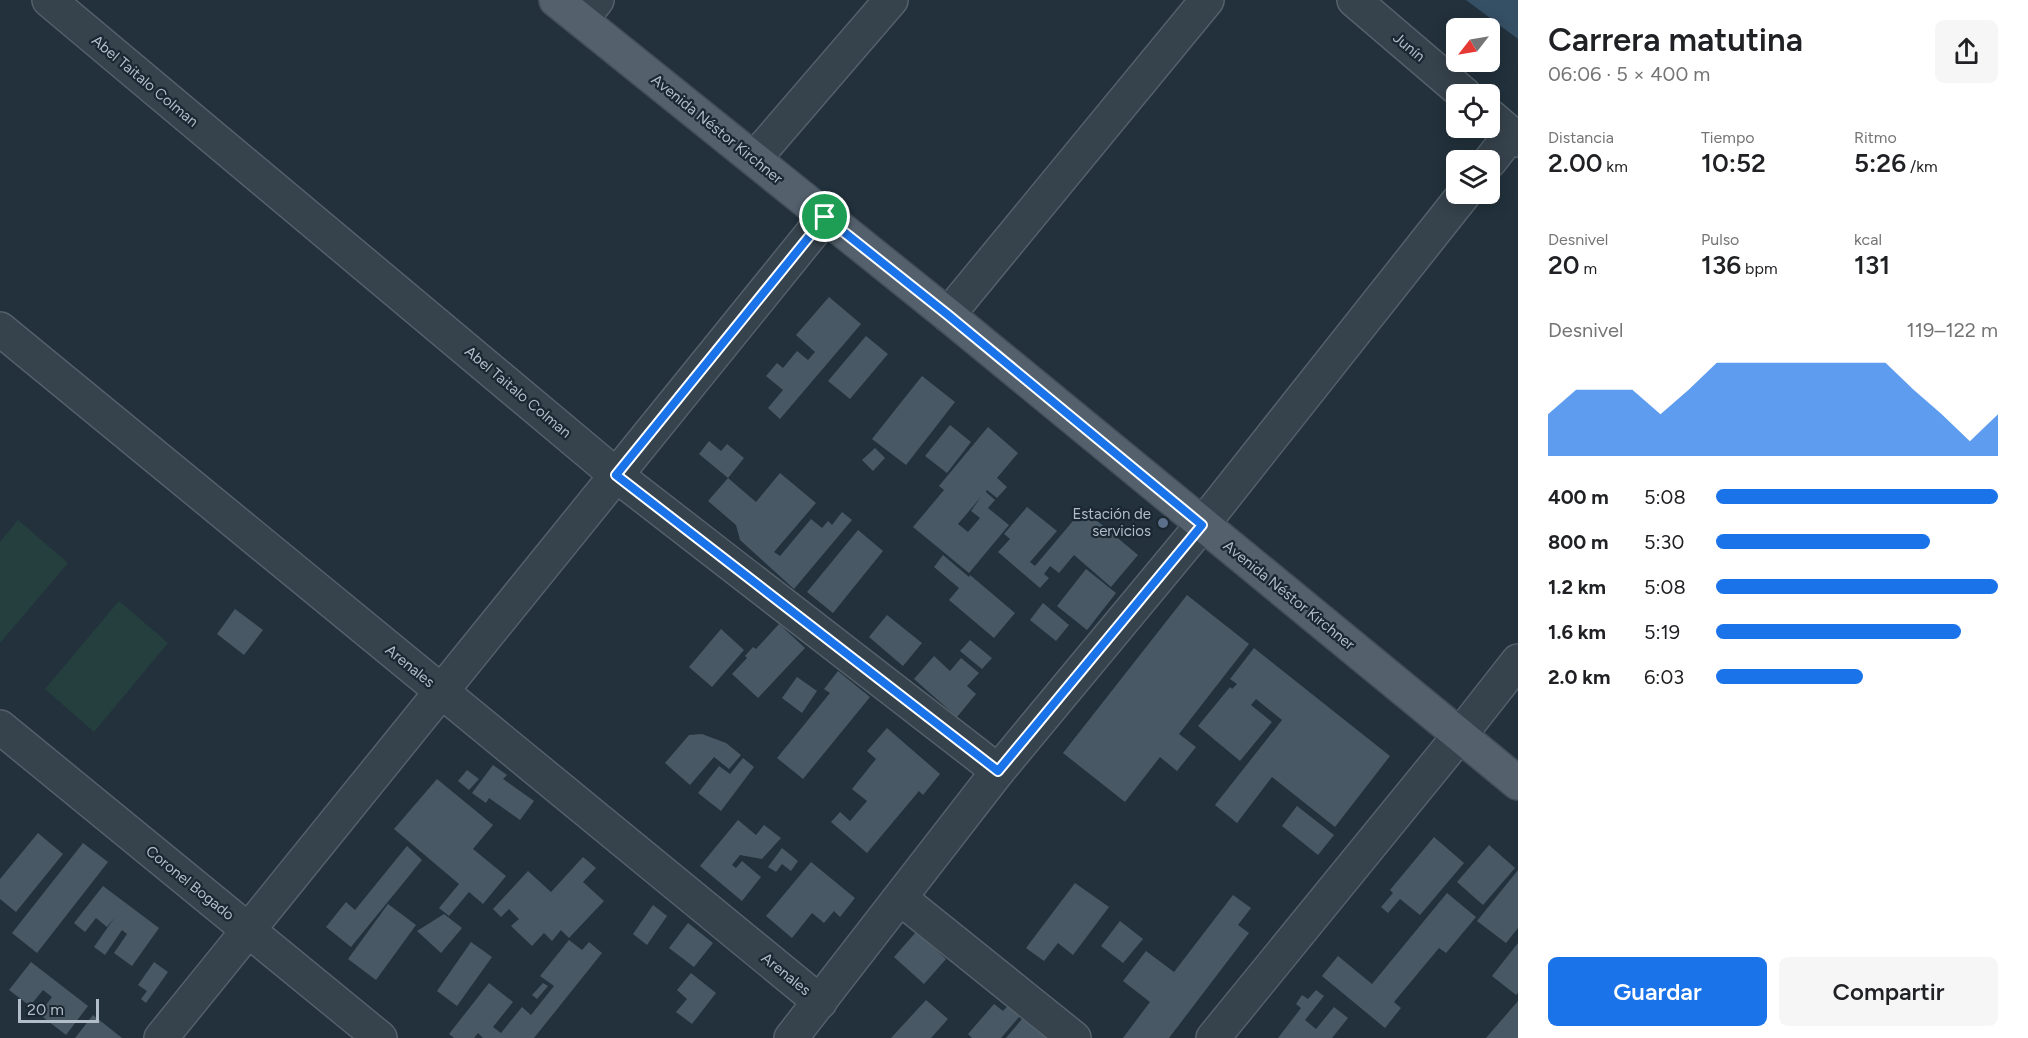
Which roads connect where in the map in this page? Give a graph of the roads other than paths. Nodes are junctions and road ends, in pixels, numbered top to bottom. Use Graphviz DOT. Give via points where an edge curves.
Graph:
graph roads {
  1 [pos="49,0"];
  2 [pos="891,0"];
  3 [pos="1207,0"];
  4 [pos="1354,0"];
  5 [pos="578,7"];
  6 [pos="1452,84"];
  7 [pos="1506,130"];
  8 [pos="1496,150"];
  9 [pos="755,158"];
  10 [pos="1456,204"];
  11 [pos="825,217"];
  12 [pos="948,315"];
  13 [pos="0,329"];
  14 [pos="616,475"];
  15 [pos="1202,525"];
  16 [pos="1518,661"];
  17 [pos="441,691"];
  18 [pos="0,727"];
  19 [pos="1460,735"];
  20 [pos="998,771"];
  21 [pos="1518,783"];
  22 [pos="900,898"];
  23 [pos="248,931"];
  24 [pos="820,1002"];
  25 [pos="161,1038"];
  26 [pos="380,1038"];
  27 [pos="790,1038"];
  28 [pos="1074,1038"];
  29 [pos="1213,1038"];
  1 -- 14 [label="street, Abel Taitalo Colman"];
  2 -- 9 [label="street"];
  3 -- 12 [label="street"];
  4 -- 6 [label="street, Junín"];
  5 -- 9 [label="main road, Avenida Néstor Kirchner"];
  7 -- 8 [label="street"];
  9 -- 11 [label="main road, Avenida Néstor Kirchner"];
  10 -- 15 [label="street"];
  11 -- 12 [label="main road, Avenida Néstor Kirchner"];
  11 -- 14 [label="street"];
  12 -- 15 [label="main road, Avenida Néstor Kirchner"];
  13 -- 17 [label="street, Arenales"];
  14 -- 17 [label="street"];
  14 -- 20 [label="street, Abel Taitalo Colman"];
  15 -- 19 [label="main road, Avenida Néstor Kirchner"];
  15 -- 20 [label="street"];
  16 -- 19 [label="street"];
  17 -- 23 [label="street"];
  17 -- 24 [label="street, Arenales"];
  18 -- 23 [label="street, Coronel Bogado"];
  19 -- 21 [label="main road, Avenida Néstor Kirchner"];
  19 -- 29 [label="street"];
  20 -- 22 [label="street"];
  22 -- 24 [label="street"];
  22 -- 28 [label="street"];
  23 -- 25 [label="street"];
  23 -- 26 [label="street, Coronel Bogado"];
  24 -- 27 [label="street"];
}
